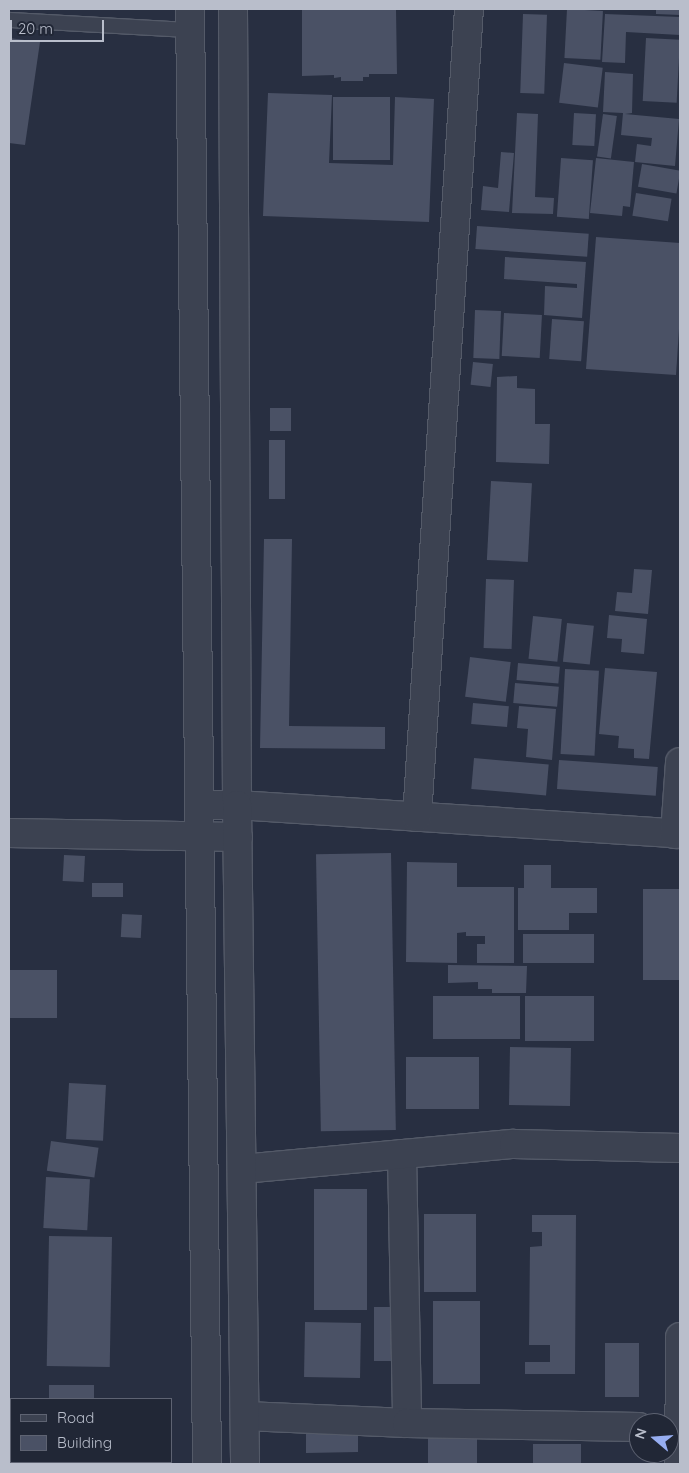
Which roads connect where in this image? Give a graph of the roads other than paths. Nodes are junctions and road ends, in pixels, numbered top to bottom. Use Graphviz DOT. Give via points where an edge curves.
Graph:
graph roads {
  1 [pos="233,9"];
  2 [pos="469,9"];
  3 [pos="190,19"];
  4 [pos="9,20"];
  5 [pos="680,762"];
  6 [pos="199,805"];
  7 [pos="237,805"];
  8 [pos="417,817"];
  9 [pos="9,833"];
  10 [pos="678,834"];
  11 [pos="199,835"];
  12 [pos="238,837"];
  13 [pos="680,1148"];
  14 [pos="402,1154"];
  15 [pos="242,1169"];
  16 [pos="680,1337"];
  17 [pos="245,1416"];
  18 [pos="407,1423"];
  19 [pos="629,1427"];
  20 [pos="680,1427"];
  21 [pos="207,1464"];
  22 [pos="245,1464"];
  23 [pos="679,1464"];
  1 -- 7 [label="street"];
  2 -- 8 [label="street"];
  3 -- 4 [label="lane"];
  3 -- 6 [label="street"];
  5 -- 10 [label="street"];
  6 -- 7 [label="street"];
  6 -- 11 [label="street"];
  7 -- 8 [label="street"];
  7 -- 12 [label="street"];
  8 -- 10 [label="street"];
  9 -- 11 [label="street"];
  11 -- 12 [label="street"];
  11 -- 21 [label="street"];
  12 -- 15 [label="street"];
  13 -- 14 [label="street" via="514,1144"];
  14 -- 15 [label="street"];
  14 -- 18 [label="street"];
  15 -- 17 [label="street"];
  16 -- 20 [label="street"];
  17 -- 18 [label="street"];
  17 -- 22 [label="street"];
  18 -- 19 [label="street"];
  20 -- 23 [label="street"];
}
